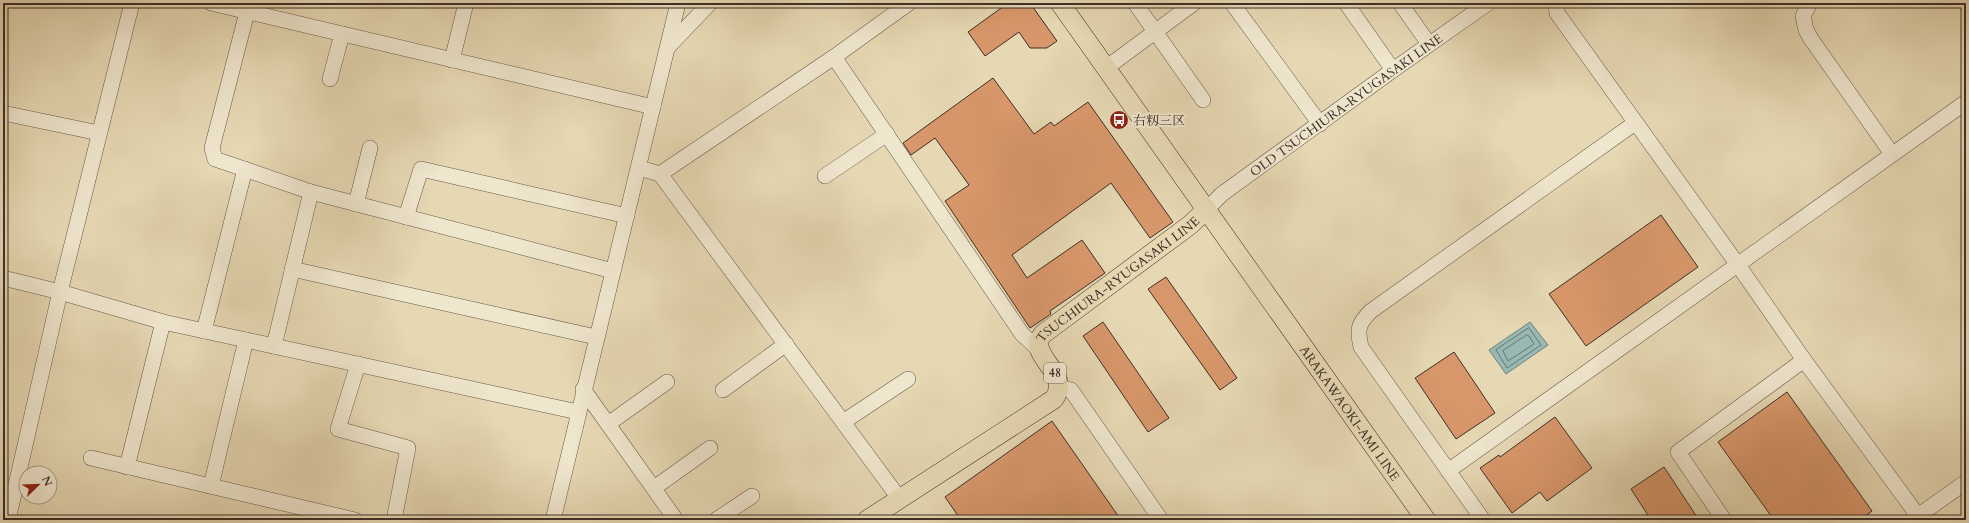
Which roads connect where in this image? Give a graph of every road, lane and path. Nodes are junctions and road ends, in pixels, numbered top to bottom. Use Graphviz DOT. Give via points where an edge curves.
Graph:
graph roads {
  1 [pos="132,3"];
  2 [pos="211,3"];
  3 [pos="466,3"];
  4 [pos="678,3"];
  5 [pos="710,3"];
  6 [pos="909,3"];
  7 [pos="1060,3"];
  8 [pos="1136,3"];
  9 [pos="1194,3"];
  10 [pos="1232,3"];
  11 [pos="1346,3"];
  12 [pos="1400,3"];
  13 [pos="1488,3"];
  14 [pos="1556,3"];
  15 [pos="1810,3"];
  16 [pos="247,12"];
  17 [pos="1155,31"];
  18 [pos="342,34"];
  19 [pos="1429,44"];
  20 [pos="667,48"];
  21 [pos="834,57"];
  22 [pos="452,60"];
  23 [pos="1106,68"];
  24 [pos="1393,70"];
  25 [pos="330,79"];
  26 [pos="1203,100"];
  27 [pos="1966,102"];
  28 [pos="653,107"];
  29 [pos="3,113"];
  30 [pos="1635,123"];
  31 [pos="1320,124"];
  32 [pos="99,133"];
  33 [pos="887,134"];
  34 [pos="370,148"];
  35 [pos="1892,154"];
  36 [pos="639,168"];
  37 [pos="245,169"];
  38 [pos="660,174"];
  39 [pos="825,176"];
  40 [pos="311,192"];
  41 [pos="356,204"];
  42 [pos="1207,209"];
  43 [pos="626,216"];
  44 [pos="406,217"];
  45 [pos="1738,265"];
  46 [pos="292,269"];
  47 [pos="612,271"];
  48 [pos="3,278"];
  49 [pos="60,292"];
  50 [pos="163,322"];
  51 [pos="204,331"];
  52 [pos="596,337"];
  53 [pos="246,340"];
  54 [pos="786,344"];
  55 [pos="274,346"];
  56 [pos="1038,349"];
  57 [pos="1804,360"];
  58 [pos="358,364"];
  59 [pos="908,380"];
  60 [pos="667,382"];
  61 [pos="1059,387"];
  62 [pos="583,389"];
  63 [pos="723,390"];
  64 [pos="578,412"];
  65 [pos="843,422"];
  66 [pos="608,424"];
  67 [pos="710,448"];
  68 [pos="91,458"];
  69 [pos="126,467"];
  70 [pos="1448,471"];
  71 [pos="1966,482"];
  72 [pos="211,486"];
  73 [pos="654,488"];
  74 [pos="752,496"];
  75 [pos="899,498"];
  76 [pos="1917,519"];
  77 [pos="8,520"];
  78 [pos="354,520"];
  79 [pos="394,520"];
  80 [pos="553,520"];
  81 [pos="676,520"];
  82 [pos="716,520"];
  83 [pos="867,520"];
  84 [pos="1161,520"];
  85 [pos="1426,520"];
  86 [pos="1484,520"];
  87 [pos="1724,520"];
  1 -- 32 [label="street"];
  2 -- 16 [label="street"];
  3 -- 22 [label="street"];
  4 -- 20 [label="street"];
  5 -- 20 [label="street"];
  6 -- 21 [label="street"];
  7 -- 23 [label="main road, TSUCHIURA-RYUGASAKI LINE"];
  8 -- 17 [label="street"];
  9 -- 17 [label="street"];
  10 -- 31 [label="street"];
  11 -- 24 [label="street"];
  12 -- 19 [label="street"];
  13 -- 19 [label="street, OLD TSUCHIURA-RYUGASAKI LINE"];
  14 -- 30 [label="street" via="1557,13"];
  15 -- 35 [label="street" via="1803,16 1806,30"];
  16 -- 18 [label="street"];
  16 -- 37 [label="street" via="212,148 215,159"];
  17 -- 23 [label="street"];
  17 -- 26 [label="street"];
  18 -- 22 [label="street"];
  18 -- 25 [label="street"];
  19 -- 24 [label="street, OLD TSUCHIURA-RYUGASAKI LINE"];
  20 -- 28 [label="street"];
  21 -- 33 [label="street"];
  21 -- 38 [label="street"];
  22 -- 28 [label="street"];
  23 -- 42 [label="main road, TSUCHIURA-RYUGASAKI LINE"];
  24 -- 31 [label="street, OLD TSUCHIURA-RYUGASAKI LINE"];
  27 -- 35 [label="street"];
  28 -- 36 [label="street"];
  29 -- 32 [label="street"];
  30 -- 45 [label="street"];
  30 -- 70 [label="street" via="1361,320 1358,333 1361,347"];
  31 -- 42 [label="street, OLD TSUCHIURA-RYUGASAKI LINE" via="1222,194"];
  32 -- 49 [label="street"];
  33 -- 39 [label="street"];
  33 -- 56 [label="street" via="1022,334"];
  34 -- 41 [label="street"];
  35 -- 45 [label="street"];
  36 -- 38 [label="street"];
  36 -- 43 [label="street"];
  37 -- 40 [label="street"];
  37 -- 51 [label="street"];
  38 -- 54 [label="street"];
  40 -- 41 [label="street"];
  40 -- 46 [label="street"];
  41 -- 44 [label="street"];
  42 -- 56 [label="main road, TSUCHIURA-RYUGASAKI LINE / 48" via="1190,225 1043,334 1038,341"];
  42 -- 85 [label="main road, ARAKAWAOKI-AMI LINE"];
  43 -- 44 [label="street" via="421,169"];
  43 -- 47 [label="street"];
  44 -- 47 [label="street"];
  45 -- 57 [label="street"];
  45 -- 70 [label="street"];
  46 -- 52 [label="street"];
  46 -- 55 [label="street"];
  47 -- 52 [label="street"];
  48 -- 49 [label="street"];
  49 -- 50 [label="street"];
  49 -- 77 [label="street"];
  50 -- 51 [label="street"];
  50 -- 69 [label="street"];
  51 -- 53 [label="street"];
  52 -- 62 [label="street"];
  53 -- 55 [label="street"];
  53 -- 72 [label="street"];
  54 -- 63 [label="street"];
  54 -- 65 [label="street"];
  55 -- 58 [label="street"];
  56 -- 61 [label="main road, TSUCHIURA-RYUGASAKI LINE / 48" via="1057,375"];
  57 -- 76 [label="street"];
  57 -- 87 [label="street" via="1678,452"];
  58 -- 64 [label="street"];
  58 -- 79 [label="street" via="338,429 408,448"];
  59 -- 65 [label="street"];
  60 -- 66 [label="street"];
  61 -- 75 [label="main road, 48" via="1054,399"];
  61 -- 84 [label="street" via="1071,390"];
  62 -- 64 [label="street"];
  62 -- 66 [label="street"];
  64 -- 80 [label="street"];
  65 -- 75 [label="street"];
  66 -- 73 [label="street"];
  67 -- 73 [label="street"];
  68 -- 69 [label="street"];
  69 -- 72 [label="street"];
  70 -- 86 [label="street"];
  71 -- 76 [label="street"];
  72 -- 78 [label="street"];
  73 -- 81 [label="street"];
  74 -- 82 [label="street"];
  75 -- 83 [label="main road, 48"];
}
